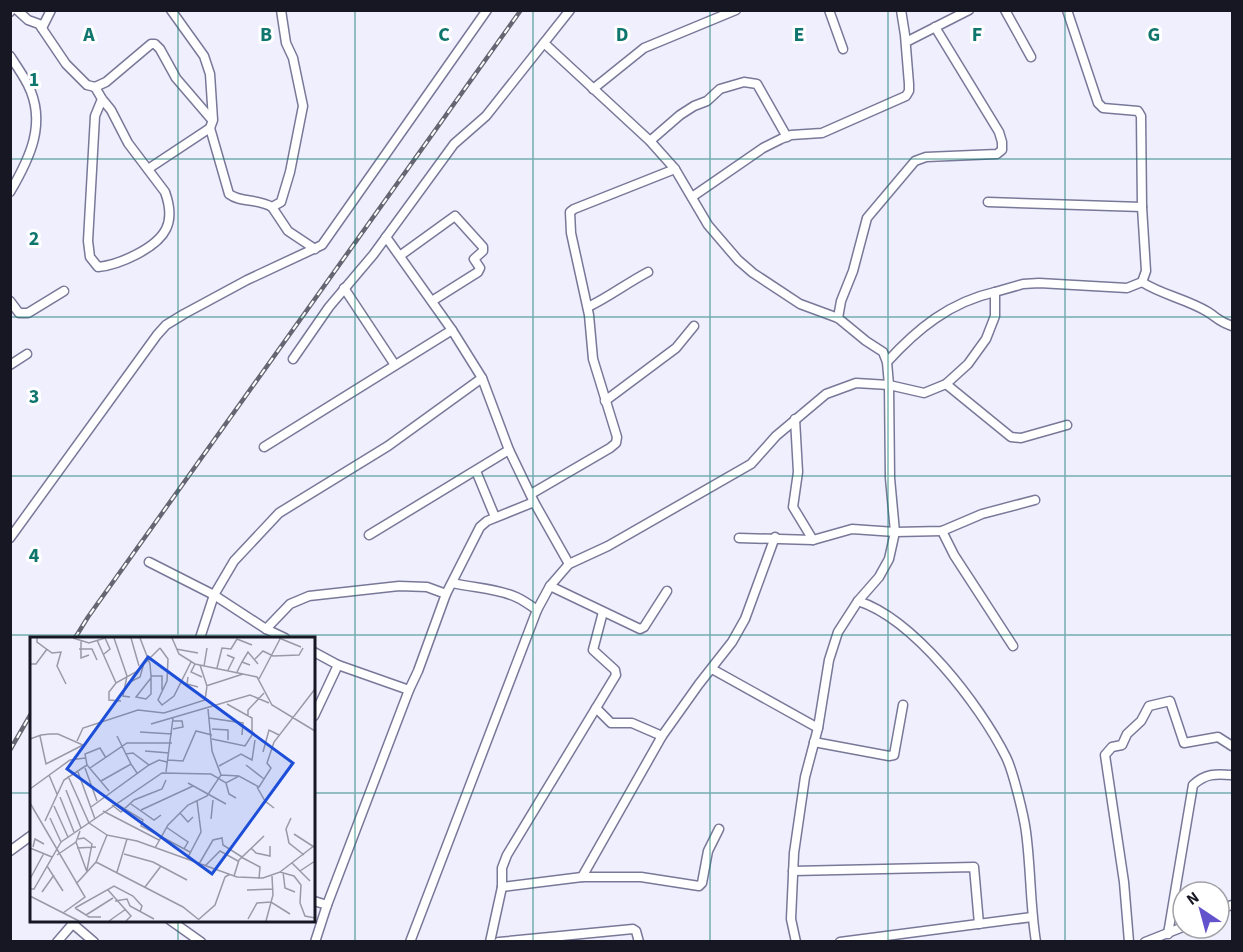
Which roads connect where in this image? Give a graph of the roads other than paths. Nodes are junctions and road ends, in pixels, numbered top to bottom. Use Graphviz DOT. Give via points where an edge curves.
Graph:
graph roads {
  1 [pos="17,10"];
  2 [pos="51,10"];
  3 [pos="171,10"];
  4 [pos="281,10"];
  5 [pos="487,10"];
  6 [pos="570,10"];
  7 [pos="829,10"];
  8 [pos="901,10"];
  9 [pos="969,10"];
  10 [pos="1005,10"];
  11 [pos="1067,10"];
  12 [pos="733,11"];
  13 [pos="935,27"];
  14 [pos="42,28"];
  15 [pos="906,42"];
  16 [pos="544,43"];
  17 [pos="843,49"];
  18 [pos="10,56"];
  19 [pos="1031,57"];
  20 [pos="95,87"];
  21 [pos="593,89"];
  22 [pos="102,99"];
  23 [pos="212,124"];
  24 [pos="787,137"];
  25 [pos="650,141"];
  26 [pos="148,169"];
  27 [pos="675,169"];
  28 [pos="10,192"];
  29 [pos="692,197"];
  30 [pos="988,202"];
  31 [pos="272,207"];
  32 [pos="1142,207"];
  33 [pos="386,237"];
  34 [pos="315,249"];
  35 [pos="401,255"];
  36 [pos="648,272"];
  37 [pos="1142,282"];
  38 [pos="345,288"];
  39 [pos="64,291"];
  40 [pos="995,292"];
  41 [pos="10,301"];
  42 [pos="432,301"];
  43 [pos="588,307"];
  44 [pos="838,318"];
  45 [pos="694,326"];
  46 [pos="1233,326"];
  47 [pos="452,330"];
  48 [pos="27,354"];
  49 [pos="293,359"];
  50 [pos="887,362"];
  51 [pos="10,364"];
  52 [pos="395,365"];
  53 [pos="482,378"];
  54 [pos="946,384"];
  55 [pos="890,385"];
  56 [pos="605,401"];
  57 [pos="795,419"];
  58 [pos="1067,425"];
  59 [pos="264,447"];
  60 [pos="509,450"];
  61 [pos="476,471"];
  62 [pos="532,498"];
  63 [pos="1035,500"];
  64 [pos="495,517"];
  65 [pos="942,531"];
  66 [pos="895,532"];
  67 [pos="369,535"];
  68 [pos="775,537"];
  69 [pos="10,538"];
  70 [pos="739,538"];
  71 [pos="813,540"];
  72 [pos="149,561"];
  73 [pos="569,564"];
  74 [pos="453,583"];
  75 [pos="550,586"];
  76 [pos="668,591"];
  77 [pos="446,594"];
  78 [pos="214,595"];
  79 [pos="858,601"];
  80 [pos="537,610"];
  81 [pos="603,612"];
  82 [pos="266,629"];
  83 [pos="201,637"];
  84 [pos="281,637"];
  85 [pos="1013,646"];
  86 [pos="315,653"];
  87 [pos="338,665"];
  88 [pos="712,669"];
  89 [pos="409,690"];
  90 [pos="903,705"];
  91 [pos="596,708"];
  92 [pos="315,714"];
  93 [pos="818,728"];
  94 [pos="662,736"];
  95 [pos="814,742"];
  96 [pos="1233,746"];
  97 [pos="1233,775"];
  98 [pos="719,829"];
  99 [pos="30,836"];
  100 [pos="10,851"];
  101 [pos="793,871"];
  102 [pos="582,877"];
  103 [pos="502,887"];
  104 [pos="315,902"];
  105 [pos="327,905"];
  106 [pos="1032,917"];
  107 [pos="74,922"];
  108 [pos="171,922"];
  109 [pos="979,924"];
  110 [pos="1171,933"];
  111 [pos="1168,934"];
  112 [pos="57,942"];
  113 [pos="94,942"];
  114 [pos="201,942"];
  115 [pos="315,942"];
  116 [pos="410,942"];
  117 [pos="490,942"];
  118 [pos="499,942"];
  119 [pos="639,942"];
  120 [pos="796,942"];
  121 [pos="840,942"];
  122 [pos="1036,942"];
  123 [pos="1129,942"];
  124 [pos="1145,942"];
  1 -- 14 [label="street"];
  2 -- 14 [label="street"];
  3 -- 23 [label="street" via="204,56 210,74"];
  4 -- 31 [label="street" via="303,106 281,202"];
  5 -- 34 [label="street" via="322,245"];
  6 -- 16 [label="street"];
  7 -- 17 [label="street"];
  8 -- 15 [label="street"];
  9 -- 13 [label="street"];
  10 -- 19 [label="street"];
  11 -- 32 [label="street" via="1098,103 1103,108 1138,111 1141,116"];
  12 -- 21 [label="street" via="644,48"];
  13 -- 15 [label="street"];
  13 -- 44 [label="street" via="999,132 1002,150 997,154 926,157 915,161 867,218"];
  14 -- 20 [label="street" via="66,64 87,85"];
  15 -- 24 [label="street" via="906,96 822,133"];
  16 -- 21 [label="street"];
  16 -- 33 [label="street" via="486,116 454,144"];
  18 -- 28 [label="street" via="29,86 35,111 35,143"];
  20 -- 22 [label="street"];
  20 -- 23 [label="street" via="155,44"];
  21 -- 25 [label="street"];
  22 -- 26 [label="street"];
  22 -- 26 [label="street" via="95,116 88,241 90,257 98,267 134,255 158,240 166,229 168,200"];
  23 -- 26 [label="street"];
  23 -- 31 [label="street" via="229,194 235,199 262,201"];
  24 -- 25 [label="street" via="757,84 744,82 720,89"];
  24 -- 29 [label="street" via="763,148"];
  25 -- 27 [label="street"];
  27 -- 29 [label="street"];
  27 -- 43 [label="street" via="570,212 571,234"];
  29 -- 44 [label="street" via="708,225 753,273 800,304"];
  30 -- 32 [label="street"];
  31 -- 34 [label="street" via="288,231"];
  32 -- 37 [label="street" via="1146,271"];
  33 -- 35 [label="street"];
  33 -- 38 [label="street"];
  34 -- 69 [label="street" via="247,280 184,314 157,334"];
  35 -- 42 [label="street"];
  35 -- 42 [label="street" via="454,216 483,247 474,259 480,268 478,272"];
  36 -- 43 [label="street"];
  37 -- 40 [label="street" via="1127,288 1023,284"];
  37 -- 46 [label="street"];
  38 -- 49 [label="street"];
  38 -- 52 [label="street"];
  39 -- 41 [label="street" via="28,313 19,313"];
  40 -- 50 [label="street" via="964,302 929,322"];
  40 -- 54 [label="street" via="995,316 986,339 968,364"];
  42 -- 47 [label="street"];
  43 -- 56 [label="street" via="593,359"];
  44 -- 50 [label="street" via="883,352"];
  45 -- 56 [label="street" via="676,348"];
  47 -- 52 [label="street"];
  47 -- 53 [label="street"];
  48 -- 51 [label="street"];
  50 -- 55 [label="street"];
  52 -- 59 [label="street"];
  53 -- 60 [label="street"];
  53 -- 78 [label="street" via="388,446 279,513 234,561"];
  54 -- 55 [label="street" via="924,393"];
  54 -- 58 [label="street" via="1011,437 1021,438"];
  55 -- 57 [label="street" via="849,384 826,394"];
  55 -- 66 [label="street" via="890,478"];
  56 -- 62 [label="street" via="616,443"];
  57 -- 71 [label="street" via="798,472 793,507"];
  57 -- 73 [label="street" via="751,464 608,546"];
  60 -- 61 [label="street"];
  60 -- 62 [label="street"];
  61 -- 64 [label="street"];
  61 -- 67 [label="street"];
  62 -- 64 [label="street"];
  62 -- 73 [label="street"];
  63 -- 65 [label="street" via="982,514"];
  64 -- 74 [label="street" via="480,527"];
  65 -- 66 [label="street"];
  65 -- 85 [label="street"];
  66 -- 71 [label="street" via="852,529"];
  66 -- 79 [label="street" via="889,559"];
  68 -- 70 [label="street"];
  68 -- 71 [label="street"];
  68 -- 88 [label="street" via="745,619"];
  72 -- 78 [label="street"];
  73 -- 75 [label="street"];
  74 -- 77 [label="street"];
  74 -- 80 [label="street" via="498,591"];
  75 -- 80 [label="street"];
  75 -- 81 [label="street"];
  76 -- 81 [label="street" via="640,629"];
  77 -- 82 [label="street" via="427,587 399,586 309,596 290,604"];
  77 -- 89 [label="street"];
  78 -- 82 [label="street"];
  78 -- 83 [label="street"];
  79 -- 93 [label="street" via="838,632 829,660"];
  79 -- 106 [label="street" via="873,606 935,656 987,723 1007,759 1026,831"];
  80 -- 116 [label="street"];
  81 -- 91 [label="street" via="593,650 616,675"];
  82 -- 84 [label="street"];
  86 -- 87 [label="street"];
  87 -- 89 [label="street"];
  87 -- 92 [label="street"];
  88 -- 93 [label="street"];
  88 -- 94 [label="street"];
  89 -- 105 [label="street"];
  90 -- 95 [label="street" via="894,755"];
  91 -- 94 [label="street" via="611,723 632,723"];
  91 -- 103 [label="street" via="507,855"];
  93 -- 95 [label="street"];
  94 -- 102 [label="street"];
  95 -- 101 [label="street" via="805,777"];
  96 -- 123 [label="street" via="1218,737 1184,743 1170,701 1149,706 1122,745 1112,747 1106,755"];
  97 -- 111 [label="street" via="1212,774 1193,785"];
  98 -- 102 [label="street" via="708,851 699,886 641,877"];
  99 -- 100 [label="street"];
  101 -- 109 [label="street" via="974,867"];
  101 -- 120 [label="street" via="791,919"];
  102 -- 103 [label="street"];
  103 -- 117 [label="street"];
  104 -- 105 [label="street"];
  105 -- 115 [label="street"];
  106 -- 109 [label="street"];
  106 -- 122 [label="street"];
  107 -- 112 [label="street"];
  107 -- 113 [label="street"];
  108 -- 114 [label="street"];
  109 -- 121 [label="street"];
  110 -- 111 [label="street"];
  111 -- 124 [label="street"];
  118 -- 119 [label="street" via="633,929"];
}
